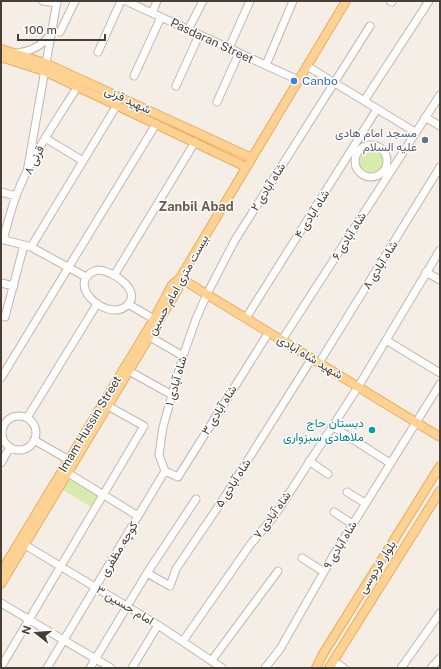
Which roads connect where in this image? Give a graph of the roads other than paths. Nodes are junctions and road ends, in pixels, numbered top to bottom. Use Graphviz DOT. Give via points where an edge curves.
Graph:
graph roads {
  1 [pos="43,1"];
  2 [pos="75,1"];
  3 [pos="121,1"];
  4 [pos="126,1"];
  5 [pos="157,1"];
  6 [pos="203,1"];
  7 [pos="250,1"];
  8 [pos="293,1"];
  9 [pos="346,1"];
  10 [pos="429,1"];
  11 [pos="57,2"];
  12 [pos="152,13"];
  13 [pos="160,17"];
  14 [pos="370,26"];
  15 [pos="188,30"];
  16 [pos="60,32"];
  17 [pos="51,34"];
  18 [pos="199,35"];
  19 [pos="229,48"];
  20 [pos="1,49"];
  21 [pos="12,52"];
  22 [pos="98,52"];
  23 [pos="239,53"];
  24 [pos="1,57"];
  25 [pos="266,65"];
  26 [pos="307,66"];
  27 [pos="45,67"];
  28 [pos="134,76"];
  29 [pos="298,80"];
  30 [pos="334,82"];
  31 [pos="78,86"];
  32 [pos="176,86"];
  33 [pos="440,95"];
  34 [pos="364,101"];
  35 [pos="217,102"];
  36 [pos="117,105"];
  37 [pos="377,108"];
  38 [pos="425,117"];
  39 [pos="156,124"];
  40 [pos="440,126"];
  41 [pos="415,132"];
  42 [pos="45,138"];
  43 [pos="195,142"];
  44 [pos="354,152"];
  45 [pos="252,158"];
  46 [pos="83,161"];
  47 [pos="246,167"];
  48 [pos="440,167"];
  49 [pos="27,172"];
  50 [pos="386,172"];
  51 [pos="1,192"];
  52 [pos="16,196"];
  53 [pos="2,239"];
  54 [pos="28,246"];
  55 [pos="440,250"];
  56 [pos="68,266"];
  57 [pos="426,272"];
  58 [pos="115,274"];
  59 [pos="86,277"];
  60 [pos="180,278"];
  61 [pos="440,280"];
  62 [pos="1,283"];
  63 [pos="14,286"];
  64 [pos="207,294"];
  65 [pos="97,304"];
  66 [pos="128,304"];
  67 [pos="5,317"];
  68 [pos="246,318"];
  69 [pos="154,319"];
  70 [pos="269,332"];
  71 [pos="150,337"];
  72 [pos="282,340"];
  73 [pos="386,340"];
  74 [pos="183,356"];
  75 [pos="316,361"];
  76 [pos="129,371"];
  77 [pos="440,374"];
  78 [pos="1,378"];
  79 [pos="440,384"];
  80 [pos="358,387"];
  81 [pos="172,395"];
  82 [pos="108,406"];
  83 [pos="27,418"];
  84 [pos="3,422"];
  85 [pos="417,422"];
  86 [pos="332,426"];
  87 [pos="440,437"];
  88 [pos="34,440"];
  89 [pos="10,447"];
  90 [pos="69,460"];
  91 [pos="309,462"];
  92 [pos="1,463"];
  93 [pos="390,463"];
  94 [pos="440,466"];
  95 [pos="165,471"];
  96 [pos="66,472"];
  97 [pos="328,474"];
  98 [pos="440,491"];
  99 [pos="347,492"];
  100 [pos="102,494"];
  101 [pos="196,499"];
  102 [pos="365,503"];
  103 [pos="334,512"];
  104 [pos="138,516"];
  105 [pos="352,524"];
  106 [pos="25,546"];
  107 [pos="302,558"];
  108 [pos="59,566"];
  109 [pos="278,570"];
  110 [pos="1,572"];
  111 [pos="324,572"];
  112 [pos="147,573"];
  113 [pos="1,584"];
  114 [pos="95,588"];
  115 [pos="1,603"];
  116 [pos="127,606"];
  117 [pos="440,612"];
  118 [pos="29,619"];
  119 [pos="158,625"];
  120 [pos="64,640"];
  121 [pos="183,641"];
  122 [pos="440,658"];
  123 [pos="95,659"];
  124 [pos="212,660"];
  125 [pos="331,665"];
  126 [pos="1,667"];
  127 [pos="315,667"];
  128 [pos="433,667"];
  129 [pos="47,668"];
  130 [pos="90,668"];
  131 [pos="111,668"];
  132 [pos="132,668"];
  133 [pos="222,668"];
  134 [pos="265,668"];
  135 [pos="344,668"];
  136 [pos="401,668"];
  1 -- 11 [label="street"];
  2 -- 16 [label="street"];
  3 -- 22 [label="street"];
  4 -- 12 [label="street, Pasdaran Street"];
  5 -- 12 [label="street"];
  6 -- 15 [label="street"];
  7 -- 19 [label="street"];
  8 -- 25 [label="street"];
  9 -- 26 [label="main road, بیست متری امام حسین"];
  10 -- 34 [label="street"];
  11 -- 17 [label="street"];
  12 -- 13 [label="street, Pasdaran Street"];
  13 -- 15 [label="street, Pasdaran Street"];
  13 -- 28 [label="street"];
  14 -- 30 [label="street, شاه آبادی ۲"];
  15 -- 18 [label="street, Pasdaran Street"];
  17 -- 21 [label="street" via="43,43 32,49"];
  17 -- 27 [label="street"];
  18 -- 19 [label="street, Pasdaran Street"];
  18 -- 32 [label="street"];
  19 -- 23 [label="street, Pasdaran Street"];
  20 -- 21 [label="main road, شهید قرنی"];
  21 -- 27 [label="main road, شهید قرنی"];
  23 -- 25 [label="street, Pasdaran Street"];
  23 -- 35 [label="street"];
  24 -- 27 [label="main road, شهید قرنی"];
  25 -- 29 [label="street, Pasdaran Street"];
  26 -- 29 [label="main road, بیست متری امام حسین"];
  26 -- 30 [label="street"];
  27 -- 31 [label="main road, شهید قرنی"];
  27 -- 45 [label="main road, شهید قرنی"];
  27 -- 49 [label="street"];
  29 -- 45 [label="main road, بیست متری امام حسین"];
  30 -- 34 [label="street"];
  30 -- 64 [label="street, شاه آبادی ۲" via="235,240"];
  31 -- 36 [label="main road, شهید قرنی"];
  31 -- 42 [label="street, قرنی ۸"];
  33 -- 38 [label="street, شاه آبادی ۶"];
  34 -- 37 [label="street"];
  36 -- 39 [label="main road, شهید قرنی"];
  36 -- 46 [label="street"];
  37 -- 41 [label="street"];
  37 -- 44 [label="street, شاه آبادی ۴"];
  38 -- 40 [label="street"];
  38 -- 41 [label="street, شاه آبادی ۶"];
  39 -- 43 [label="main road, شهید قرنی"];
  39 -- 56 [label="street"];
  41 -- 50 [label="street, شاه آبادی ۶"];
  42 -- 46 [label="street"];
  42 -- 49 [label="street, قرنی ۸"];
  43 -- 47 [label="main road, شهید قرنی"];
  43 -- 58 [label="street"];
  44 -- 50 [label="street" via="354,164 359,173 374,177"];
  44 -- 50 [label="street" via="364,146 379,146 387,159"];
  44 -- 68 [label="street, شاه آبادی ۴"];
  45 -- 47 [label="main road, بیست متری امام حسین"];
  46 -- 54 [label="street"];
  47 -- 60 [label="main road, بیست متری امام حسین"];
  48 -- 75 [label="street, شاه آبادی ۸"];
  49 -- 52 [label="street, قرنی ۸"];
  50 -- 72 [label="street, شاه آبادی ۶"];
  51 -- 52 [label="street"];
  52 -- 53 [label="street, قرنی ۸"];
  53 -- 54 [label="street"];
  54 -- 56 [label="street"];
  54 -- 63 [label="street"];
  55 -- 57 [label="street, شاه آبادی ۷"];
  56 -- 59 [label="street"];
  56 -- 78 [label="street"];
  57 -- 61 [label="street"];
  57 -- 73 [label="street, شاه آبادی ۷"];
  58 -- 59 [label="street" via="97,270"];
  58 -- 66 [label="street" via="129,289"];
  59 -- 65 [label="street" via="84,286 88,297"];
  60 -- 64 [label="main road, شهید شاه آبادی"];
  60 -- 69 [label="main road, Imam Hussin Street" via="172,285"];
  60 -- 71 [label="main road, بیست متری امام حسین" via="178,289"];
  62 -- 63 [label="street"];
  63 -- 67 [label="street"];
  64 -- 68 [label="main road, شهید شاه آبادی"];
  64 -- 74 [label="street, شاه آبادی ۱"];
  65 -- 66 [label="street" via="115,310"];
  65 -- 83 [label="street"];
  66 -- 69 [label="street"];
  68 -- 70 [label="main road, شهید شاه آبادی"];
  69 -- 90 [label="main road, Imam Hussin Street"];
  70 -- 72 [label="main road, شهید شاه آبادی"];
  70 -- 95 [label="street, شاه آبادی ۳" via="178,477"];
  71 -- 74 [label="street"];
  71 -- 76 [label="main road, بیست متری امام حسین"];
  72 -- 75 [label="main road, شهید شاه آبادی"];
  73 -- 77 [label="street"];
  73 -- 80 [label="street, شاه آبادی ۷"];
  74 -- 81 [label="street, شاه آبادی ۱"];
  75 -- 80 [label="main road, شهید شاه آبادی"];
  75 -- 112 [label="street, شاه آبادی ۵" via="176,569 170,586"];
  76 -- 81 [label="street"];
  76 -- 82 [label="main road, بیست متری امام حسین"];
  79 -- 85 [label="street, شاه آبادی ۹"];
  80 -- 85 [label="main road, شهید شاه آبادی"];
  80 -- 86 [label="street, شاه آبادی ۷"];
  81 -- 95 [label="street, شاه آبادی ۱" via="163,427 159,455"];
  82 -- 96 [label="main road, بیست متری امام حسین"];
  82 -- 100 [label="street" via="144,426"];
  83 -- 84 [label="street" via="14,417"];
  83 -- 88 [label="street" via="36,430"];
  84 -- 89 [label="street" via="4,439"];
  85 -- 87 [label="main road, شهید شاه آبادی"];
  85 -- 93 [label="street, شاه آبادی ۹"];
  86 -- 91 [label="street, شاه آبادی ۷"];
  86 -- 93 [label="street"];
  88 -- 89 [label="street" via="24,449"];
  88 -- 90 [label="street"];
  89 -- 92 [label="street"];
  90 -- 96 [label="main road, Imam Hussin Street"];
  91 -- 97 [label="street"];
  91 -- 121 [label="street, شاه آبادی ۷" via="275,515 250,545"];
  93 -- 102 [label="street, شاه آبادی ۹"];
  94 -- 127 [label="main road, بلوار فردوسی"];
  95 -- 104 [label="street, کوچه مظفری"];
  96 -- 100 [label="street"];
  96 -- 106 [label="main road, Imam Hussin Street"];
  96 -- 110 [label="main road, Imam Hussin Street"];
  98 -- 125 [label="main road"];
  99 -- 102 [label="street"];
  100 -- 104 [label="street"];
  100 -- 108 [label="street"];
  101 -- 112 [label="street"];
  102 -- 105 [label="street, شاه آبادی ۹"];
  103 -- 105 [label="street"];
  104 -- 114 [label="street, کوچه مظفری"];
  105 -- 111 [label="street, شاه آبادی ۹"];
  106 -- 108 [label="street, امام حسین ۳"];
  106 -- 113 [label="main road, Imam Hussin Street"];
  107 -- 111 [label="street"];
  108 -- 114 [label="street, امام حسین ۳"];
  108 -- 118 [label="street"];
  109 -- 124 [label="street"];
  111 -- 134 [label="street, شاه آبادی ۹" via="280,649"];
  112 -- 116 [label="street"];
  114 -- 116 [label="street, امام حسین ۳"];
  114 -- 120 [label="street, کوچه مظفری"];
  115 -- 118 [label="street"];
  116 -- 119 [label="street, امام حسین ۳"];
  116 -- 123 [label="street"];
  117 -- 136 [label="street"];
  118 -- 120 [label="street"];
  118 -- 126 [label="street"];
  119 -- 121 [label="street, امام حسین ۳"];
  119 -- 132 [label="street"];
  120 -- 123 [label="street"];
  120 -- 129 [label="street, کوچه مظفری"];
  121 -- 124 [label="street, امام حسین ۳"];
  122 -- 128 [label="street"];
  123 -- 130 [label="street"];
  123 -- 131 [label="street"];
  124 -- 133 [label="street, امام حسین ۳"];
  125 -- 135 [label="street"];
}
